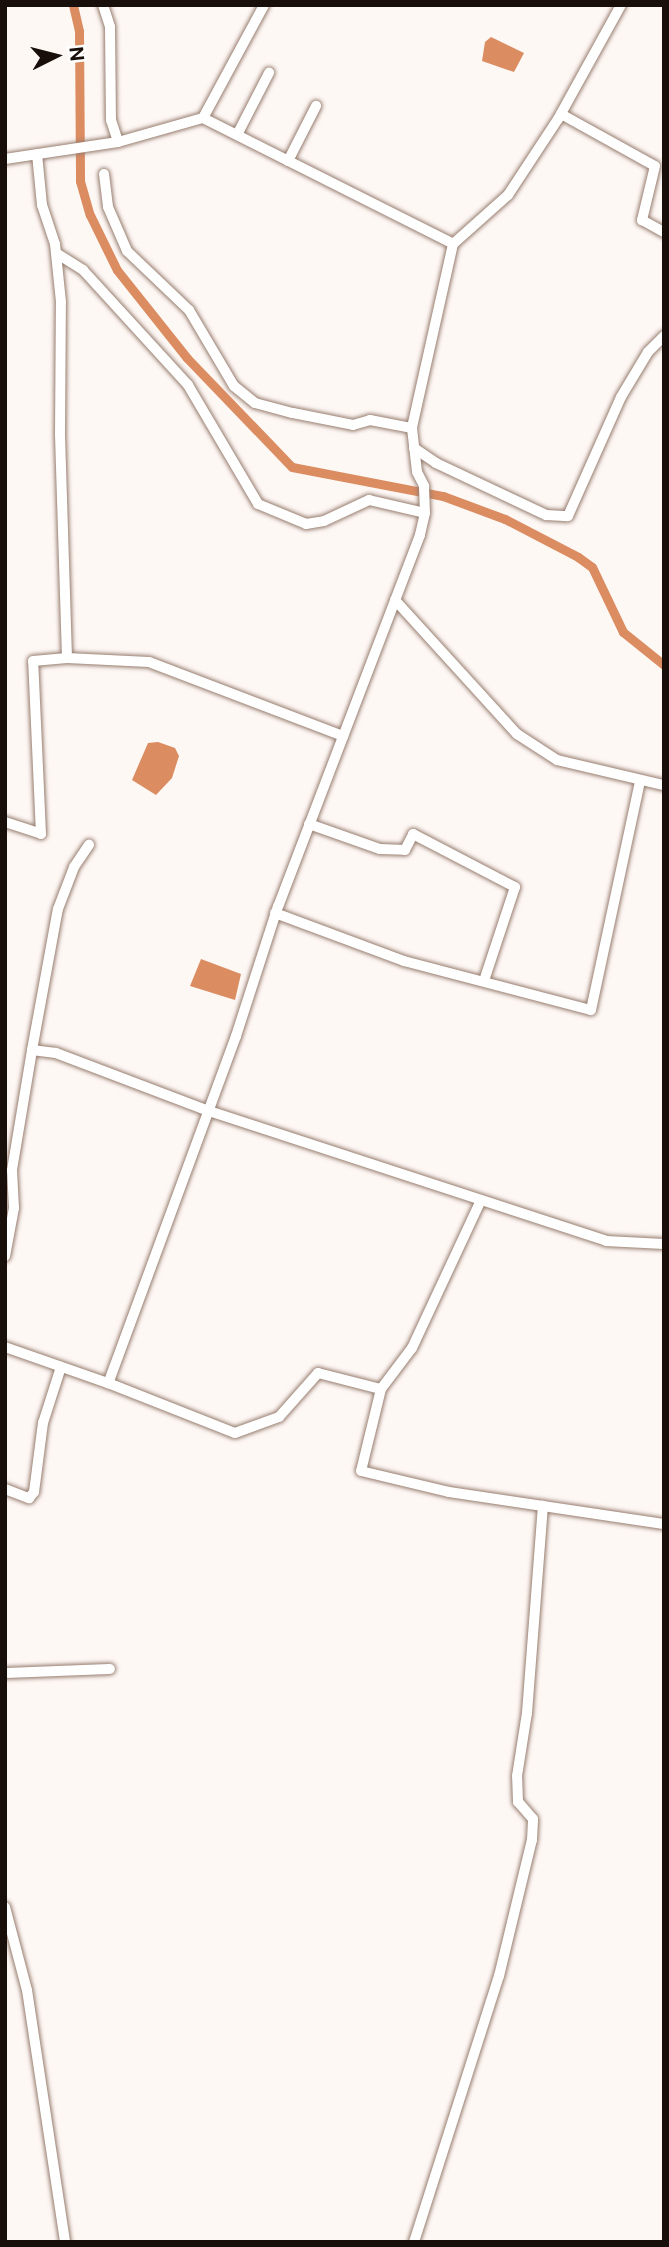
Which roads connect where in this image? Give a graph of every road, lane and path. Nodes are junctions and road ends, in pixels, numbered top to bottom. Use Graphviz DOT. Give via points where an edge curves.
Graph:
graph roads {
  1 [pos="103,5"];
  2 [pos="264,5"];
  3 [pos="621,5"];
  4 [pos="269,73"];
  5 [pos="316,106"];
  6 [pos="561,114"];
  7 [pos="203,118"];
  8 [pos="238,132"];
  9 [pos="114,143"];
  10 [pos="39,154"];
  11 [pos="5,159"];
  12 [pos="288,161"];
  13 [pos="104,174"];
  14 [pos="664,232"];
  15 [pos="453,244"];
  16 [pos="56,253"];
  17 [pos="664,336"];
  18 [pos="412,428"];
  19 [pos="414,448"];
  20 [pos="425,513"];
  21 [pos="395,600"];
  22 [pos="67,658"];
  23 [pos="343,736"];
  24 [pos="640,781"];
  25 [pos="664,785"];
  26 [pos="5,822"];
  27 [pos="309,824"];
  28 [pos="89,845"];
  29 [pos="275,913"];
  30 [pos="484,981"];
  31 [pos="32,1050"];
  32 [pos="209,1111"];
  33 [pos="481,1200"];
  34 [pos="664,1244"];
  35 [pos="5,1256"];
  36 [pos="5,1347"];
  37 [pos="61,1367"];
  38 [pos="108,1383"];
  39 [pos="381,1390"];
  40 [pos="5,1489"];
  41 [pos="543,1506"];
  42 [pos="664,1524"];
  43 [pos="110,1669"];
  44 [pos="5,1673"];
  45 [pos="5,1907"];
  46 [pos="65,2242"];
  47 [pos="414,2242"];
  1 -- 9 [label="street" via="110,27"];
  2 -- 7 [label="street"];
  3 -- 6 [label="street"];
  4 -- 8 [label="street"];
  5 -- 12 [label="street"];
  6 -- 14 [label="street" via="655,166 642,220"];
  6 -- 15 [label="street" via="508,195"];
  7 -- 8 [label="street"];
  7 -- 9 [label="street"];
  8 -- 12 [label="street"];
  9 -- 10 [label="street"];
  10 -- 11 [label="street"];
  10 -- 16 [label="street" via="42,205"];
  12 -- 15 [label="street"];
  13 -- 18 [label="street" via="108,207 127,251 188,310 234,386 255,403 293,413 353,425 370,420"];
  15 -- 18 [label="street"];
  16 -- 20 [label="street" via="82,270 188,385 258,505 306,524 324,521 369,500"];
  16 -- 22 [label="street" via="61,302"];
  17 -- 19 [label="street" via="648,352 621,397 568,516 547,515"];
  18 -- 19 [label="street"];
  19 -- 20 [label="street" via="424,486"];
  20 -- 21 [label="street"];
  21 -- 23 [label="street"];
  21 -- 24 [label="street" via="517,734 557,760"];
  22 -- 23 [label="street" via="149,662"];
  22 -- 26 [label="street" via="33,661 41,834"];
  23 -- 27 [label="street"];
  24 -- 25 [label="street"];
  24 -- 30 [label="street" via="591,1010"];
  27 -- 29 [label="street"];
  27 -- 30 [label="street" via="380,849 405,850 414,834 515,887"];
  28 -- 31 [label="street" via="74,867 58,909"];
  29 -- 30 [label="street" via="404,961"];
  29 -- 32 [label="street"];
  31 -- 32 [label="street" via="56,1053"];
  31 -- 35 [label="street" via="12,1170 13,1208"];
  32 -- 33 [label="street"];
  32 -- 38 [label="street"];
  33 -- 34 [label="street" via="606,1241"];
  33 -- 39 [label="street" via="412,1348"];
  36 -- 37 [label="street"];
  37 -- 38 [label="street"];
  37 -- 40 [label="street" via="43,1423 34,1492 29,1498"];
  38 -- 39 [label="street" via="235,1433 279,1417 318,1373"];
  39 -- 41 [label="street" via="361,1471"];
  41 -- 42 [label="street"];
  41 -- 47 [label="street" via="527,1713 517,1776 518,1802 533,1819 532,1840 499,1976"];
  43 -- 44 [label="street"];
  45 -- 46 [label="street" via="27,1990"];
}
